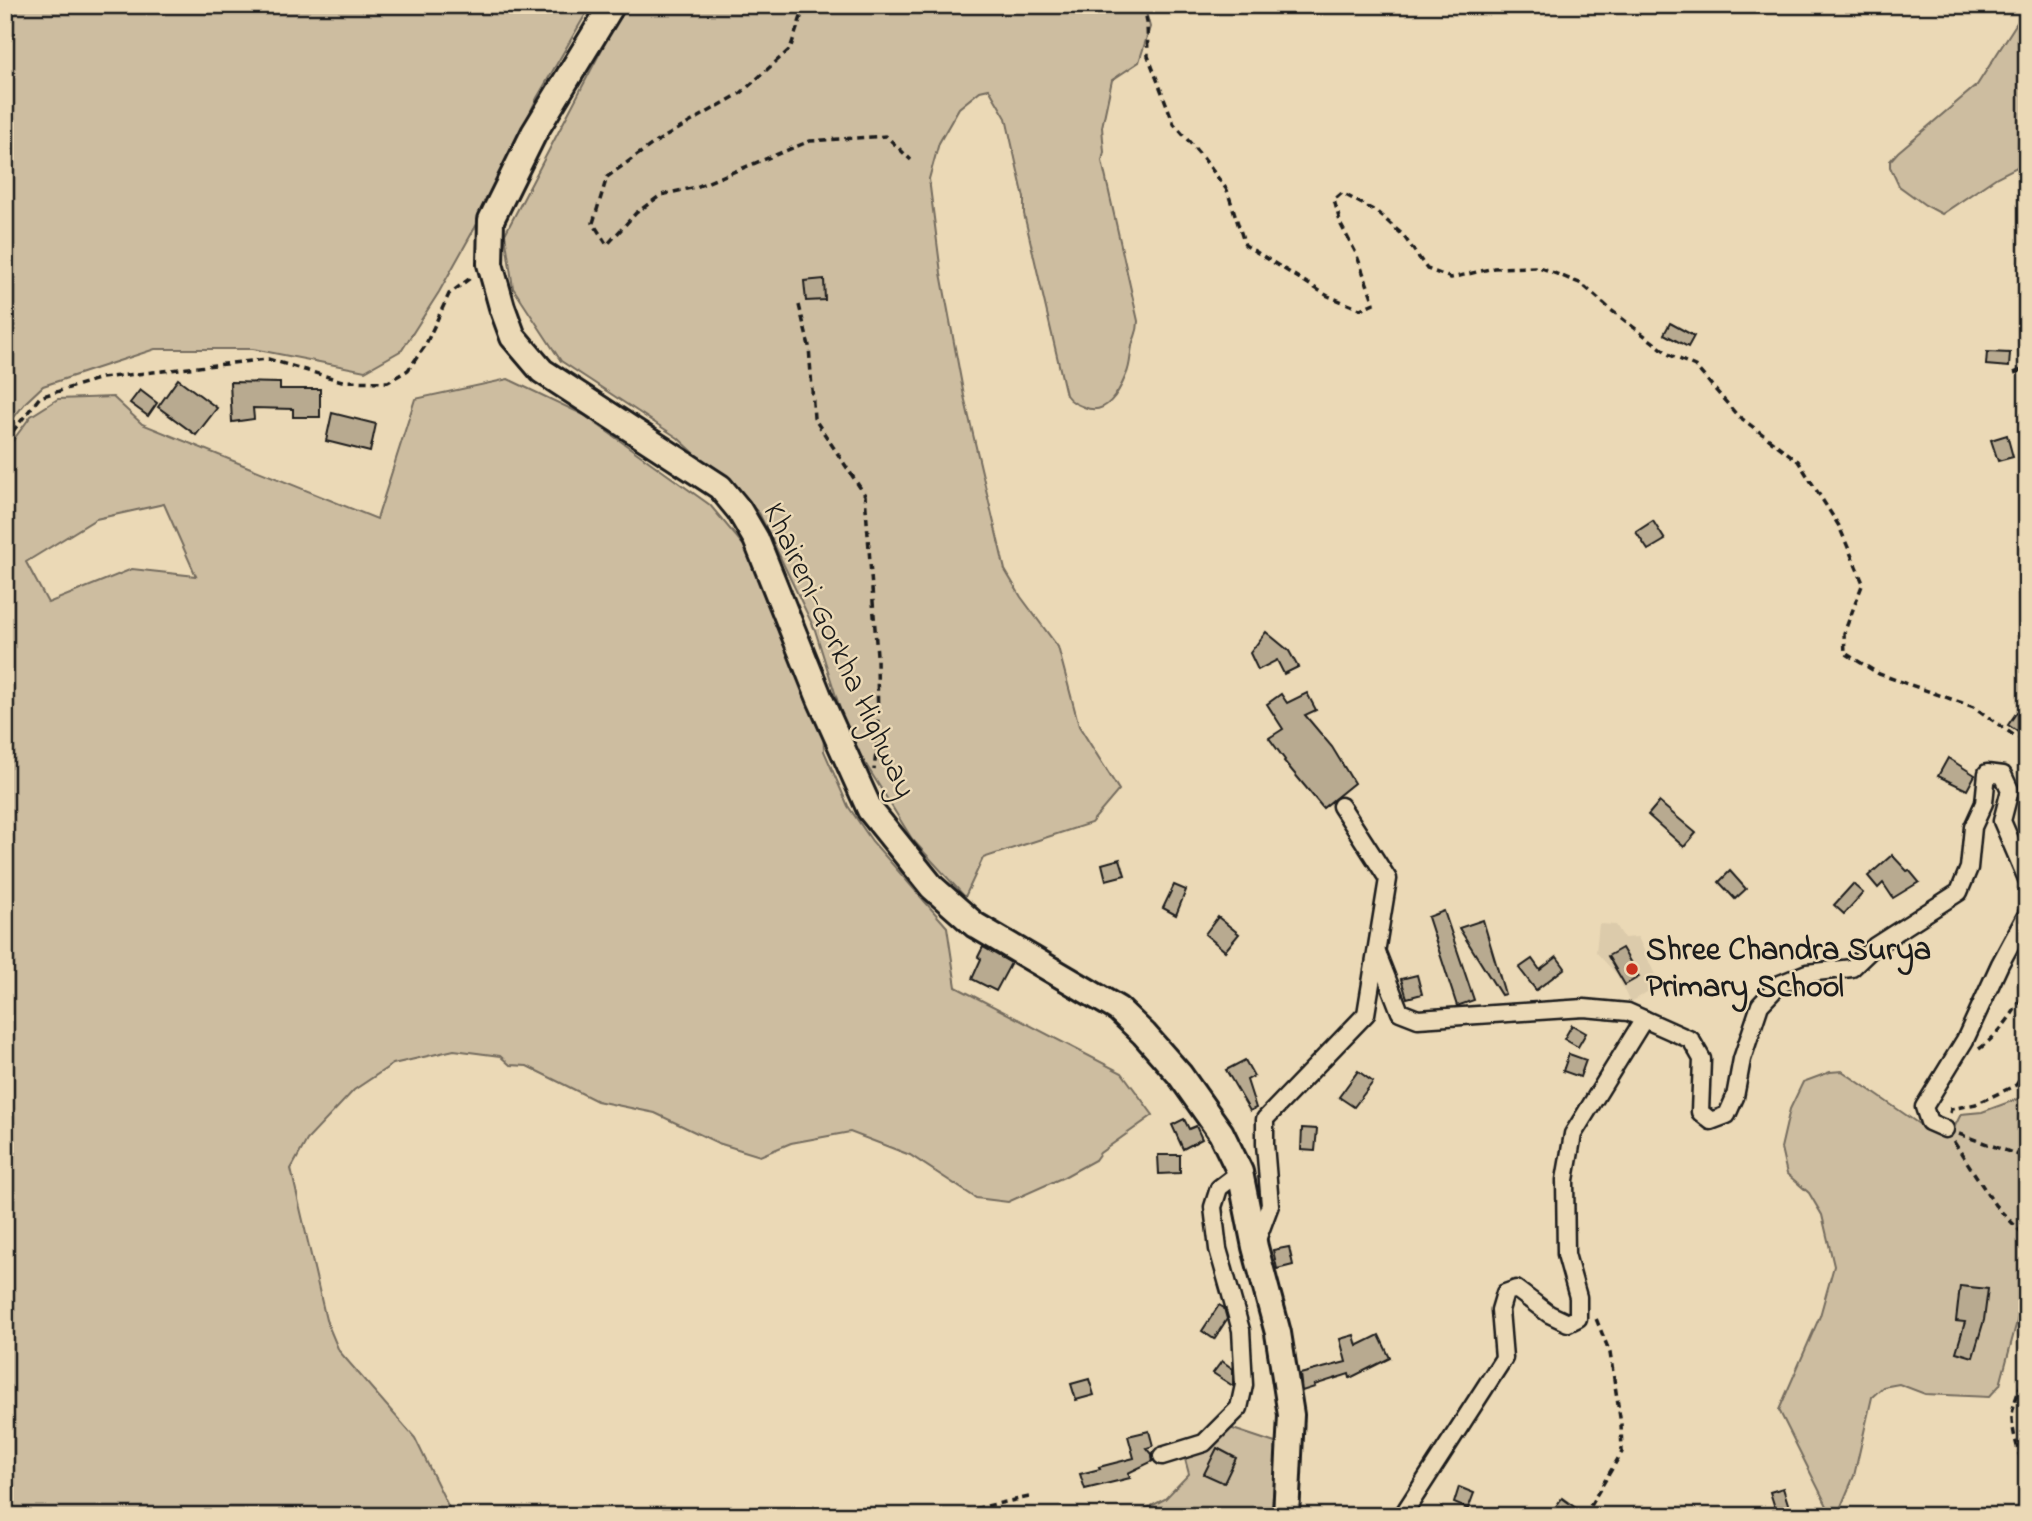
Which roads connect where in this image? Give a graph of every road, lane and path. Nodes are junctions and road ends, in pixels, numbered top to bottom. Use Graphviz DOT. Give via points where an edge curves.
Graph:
graph roads {
  1 [pos="612,5"];
  2 [pos="806,5"];
  3 [pos="1144,5"];
  4 [pos="911,160"];
  5 [pos="490,264"];
  6 [pos="799,305"];
  7 [pos="2027,369"];
  8 [pos="2014,373"];
  9 [pos="5,441"];
  10 [pos="2027,742"];
  11 [pos="874,773"];
  12 [pos="1341,806"];
  13 [pos="2027,879"];
  14 [pos="2027,914"];
  15 [pos="1377,953"];
  16 [pos="2027,989"];
  17 [pos="1644,1019"];
  18 [pos="1977,1050"];
  19 [pos="2027,1070"];
  20 [pos="1945,1129"];
  21 [pos="2027,1158"];
  22 [pos="1240,1172"];
  23 [pos="1255,1247"];
  24 [pos="2027,1251"];
  25 [pos="1595,1315"];
  26 [pos="2027,1371"];
  27 [pos="1162,1456"];
  28 [pos="2027,1476"];
  29 [pos="1029,1497"];
  30 [pos="940,1516"];
  31 [pos="1286,1516"];
  32 [pos="1402,1516"];
  33 [pos="1584,1516"];
  1 -- 5 [label="main road, Khaireni-Gorkha Highway" via="534,133 491,220"];
  2 -- 4 [label="path" via="790,49 740,93 654,143 607,177 593,223 607,245 636,212 660,195 696,187 810,142 886,136"];
  3 -- 10 [label="path" via="1148,56 1174,124 1227,190 1245,245 1328,296 1360,309 1374,303 1341,225 1334,200 1342,193 1377,212 1403,235 1427,269 1451,278 1494,268 1539,267 1582,284 1670,355 1695,366 1737,415 1798,461 1839,526 1863,583 1844,633 1844,653 1878,674 1974,707"];
  5 -- 9 [label="path" via="449,293 425,346 408,370 388,383 342,382 268,359 101,378 40,397"];
  5 -- 22 [label="main road, Khaireni-Gorkha Highway" via="513,337 542,371 720,487 738,510 757,539 870,810 932,887 975,925 1118,1009 1181,1075 1221,1133"];
  6 -- 11 [label="path" via="809,346 814,418 865,495 877,655"];
  7 -- 8 [label="path"];
  12 -- 15 [label="street" via="1388,879"];
  13 -- 17 [label="street" via="2002,821 2010,790 2003,775 1987,773 1984,803 1973,827 1969,868 1959,892 1875,946 1852,968 1807,973 1780,984 1760,1005 1727,1115 1711,1121 1700,1112 1702,1059 1691,1040"];
  14 -- 20 [label="street" via="1965,1040 1924,1107 1929,1122"];
  15 -- 17 [label="street" via="1400,1012 1418,1018 1584,1008 1628,1012"];
  15 -- 23 [label="street" via="1366,1014 1265,1119 1270,1205"];
  16 -- 18 [label="path" via="2015,1011"];
  17 -- 32 [label="street" via="1573,1134 1565,1181 1566,1254 1578,1297 1578,1318 1568,1323 1516,1289 1505,1293 1500,1310 1504,1358"];
  19 -- 20 [label="path" via="2016,1086 1976,1104 1951,1109"];
  20 -- 21 [label="path"];
  20 -- 24 [label="path" via="1995,1205 2023,1234"];
  22 -- 23 [label="main road, Khaireni-Gorkha Highway"];
  22 -- 27 [label="street" via="1219,1188 1213,1208 1241,1330 1244,1385 1239,1408 1203,1443"];
  23 -- 31 [label="main road, Khaireni-Gorkha Highway" via="1278,1333 1291,1415"];
  25 -- 33 [label="path" via="1610,1353 1622,1452"];
  26 -- 28 [label="path" via="2012,1417"];
  29 -- 30 [label="path"];
}
